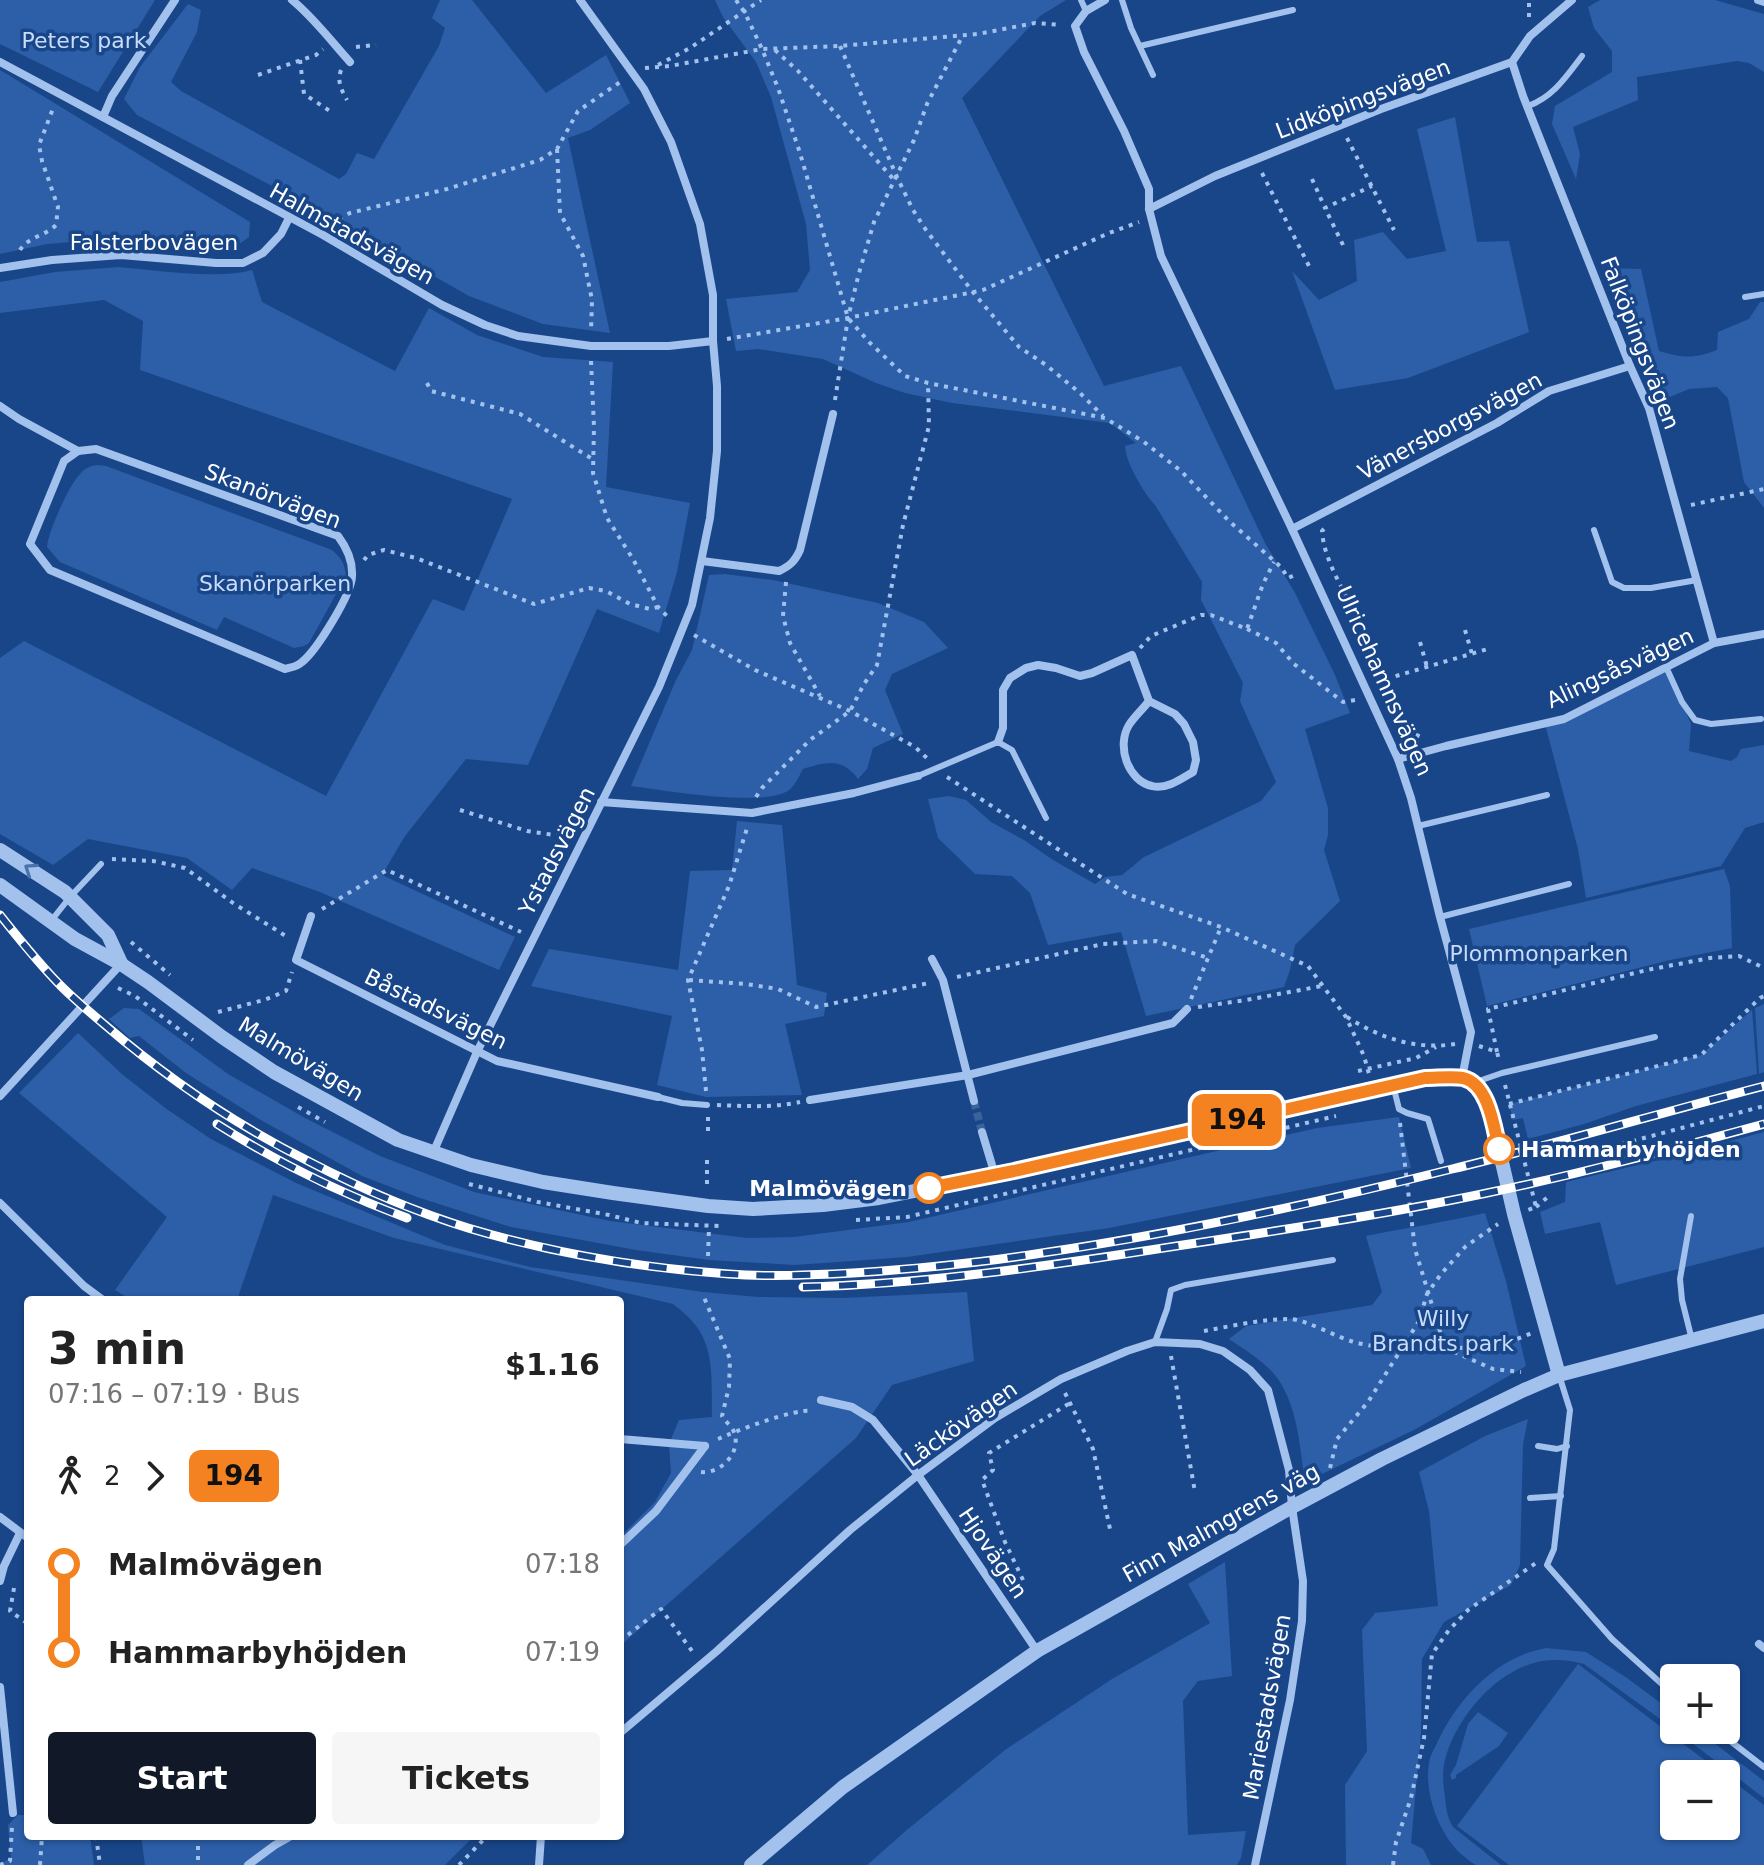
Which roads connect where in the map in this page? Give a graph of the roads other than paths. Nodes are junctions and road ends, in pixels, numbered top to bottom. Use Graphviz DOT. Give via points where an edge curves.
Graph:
graph roads {
  1 [pos="175,0"];
  2 [pos="292,0"];
  3 [pos="580,0"];
  4 [pos="1081,0"];
  5 [pos="1105,0"];
  6 [pos="1122,0"];
  7 [pos="1572,0"];
  8 [pos="1758,0"];
  9 [pos="1764,2"];
  10 [pos="1293,10"];
  11 [pos="1086,11"];
  12 [pos="1140,46"];
  13 [pos="1582,56"];
  14 [pos="348,59"];
  15 [pos="0,62"];
  16 [pos="1512,62"];
  17 [pos="1153,75"];
  18 [pos="1528,106"];
  19 [pos="103,117"];
  20 [pos="1150,214"];
  21 [pos="289,218"];
  22 [pos="5,267"];
  23 [pos="1764,294"];
  24 [pos="1745,297"];
  25 [pos="713,341"];
  26 [pos="1630,366"];
  27 [pos="0,406"];
  28 [pos="833,414"];
  29 [pos="78,451"];
  30 [pos="1292,529"];
  31 [pos="1594,530"];
  32 [pos="702,561"];
  33 [pos="1697,580"];
  34 [pos="1764,634"];
  35 [pos="1714,643"];
  36 [pos="1667,669"];
  37 [pos="1149,701"];
  38 [pos="1761,719"];
  39 [pos="998,742"];
  40 [pos="1398,759"];
  41 [pos="918,776"];
  42 [pos="1547,795"];
  43 [pos="601,802"];
  44 [pos="1046,818"];
  45 [pos="1418,826"];
  46 [pos="0,850"];
  47 [pos="101,864"];
  48 [pos="1569,884"];
  49 [pos="0,885"];
  50 [pos="70,897"];
  51 [pos="311,916"];
  52 [pos="1440,917"];
  53 [pos="51,921"];
  54 [pos="932,959"];
  55 [pos="121,964"];
  56 [pos="1187,1009"];
  57 [pos="1655,1037"];
  58 [pos="477,1052"];
  59 [pos="968,1075"];
  60 [pos="1468,1080"];
  61 [pos="1393,1085"];
  62 [pos="0,1096"];
  63 [pos="658,1097"];
  64 [pos="810,1100"];
  65 [pos="974,1101"];
  66 [pos="707,1105"];
  67 [pos="982,1132"];
  68 [pos="433,1153"];
  69 [pos="1441,1161"];
  70 [pos="995,1175"];
  71 [pos="0,1203"];
  72 [pos="1691,1216"];
  73 [pos="1333,1260"];
  74 [pos="98,1296"];
  75 [pos="1764,1321"];
  76 [pos="1692,1340"];
  77 [pos="1155,1342"];
  78 [pos="1559,1375"];
  79 [pos="821,1400"];
  80 [pos="624,1439"];
  81 [pos="1538,1446"];
  82 [pos="1567,1446"];
  83 [pos="918,1475"];
  84 [pos="1561,1496"];
  85 [pos="1530,1498"];
  86 [pos="1292,1507"];
  87 [pos="0,1517"];
  88 [pos="24,1535"];
  89 [pos="624,1541"];
  90 [pos="0,1581"];
  91 [pos="1037,1651"];
  92 [pos="1660,1682"];
  93 [pos="0,1687"];
  94 [pos="624,1730"];
  95 [pos="1734,1744"];
  96 [pos="1764,1767"];
  97 [pos="12,1809"];
  98 [pos="284,1840"];
  99 [pos="541,1840"];
  100 [pos="248,1865"];
  101 [pos="539,1865"];
  102 [pos="751,1865"];
  103 [pos="1255,1865"];
  1 -- 19 [label="street"];
  2 -- 14 [label="street"];
  3 -- 25 [label="street, Ystadsvägen" via="644,89 671,142 700,224 713,295"];
  4 -- 11 [label="lane"];
  5 -- 11 [label="street"];
  6 -- 12 [label="lane"];
  7 -- 16 [label="street" via="1530,36"];
  8 -- 9 [label="street"];
  10 -- 12 [label="lane"];
  11 -- 20 [label="street, Ulricehamnsvägen" via="1075,26 1149,189"];
  12 -- 17 [label="lane"];
  13 -- 18 [label="lane" via="1555,90"];
  15 -- 19 [label="street, Halmstadsvägen"];
  16 -- 18 [label="street, Falköpingsvägen"];
  16 -- 20 [label="street, Lidköpingsvägen" via="1215,176"];
  18 -- 26 [label="street, Falköpingsvägen"];
  19 -- 21 [label="street, Halmstadsvägen"];
  20 -- 30 [label="street, Ulricehamnsvägen" via="1161,256"];
  21 -- 22 [label="street, Falsterbovägen" via="263,253 243,263 121,255"];
  21 -- 25 [label="street, Halmstadsvägen" via="442,305 518,336 591,346"];
  23 -- 24 [label="lane"];
  25 -- 32 [label="street, Ystadsvägen" via="717,451"];
  26 -- 30 [label="street, Vänersborgsvägen" via="1549,391"];
  26 -- 33 [label="street, Falköpingsvägen" via="1649,408"];
  27 -- 29 [label="street, Skanörvägen"];
  28 -- 32 [label="street" via="795,560 779,571"];
  29 -- 29 [label="street, Skanörvägen" via="64,461 30,544 50,570 285,669 299,666 311,654 353,578 348,549 338,536 96,449"];
  30 -- 40 [label="street, Ulricehamnsvägen"];
  31 -- 33 [label="lane" via="1612,582 1624,588"];
  32 -- 43 [label="street, Ystadsvägen" via="684,629"];
  33 -- 35 [label="street, Falköpingsvägen"];
  34 -- 35 [label="street, Alingsåsvägen"];
  35 -- 36 [label="street, Alingsåsvägen"];
  36 -- 38 [label="lane" via="1695,720 1711,724"];
  36 -- 40 [label="street, Alingsåsvägen" via="1564,719"];
  37 -- 37 [label="street" via="1184,724 1196,760 1193,772 1154,787 1138,780 1123,745 1128,726"];
  37 -- 39 [label="street" via="1132,655 1080,676 1038,665 1026,668 1003,690"];
  39 -- 41 [label="lane"];
  39 -- 44 [label="lane" via="1012,750"];
  40 -- 45 [label="street, Ulricehamnsvägen"];
  41 -- 43 [label="street" via="752,813"];
  42 -- 45 [label="lane"];
  43 -- 58 [label="street, Ystadsvägen"];
  45 -- 52 [label="street, Ulricehamnsvägen"];
  50 -- 46 [label="street, Malmövägen, one-way"];
  47 -- 50 [label="lane"];
  48 -- 52 [label="lane"];
  49 -- 53 [label="street, Malmövägen"];
  50 -- 53 [label="lane"];
  50 -- 55 [label="street, Malmövägen" via="108,935"];
  51 -- 58 [label="street, Båstadsvägen" via="296,960"];
  52 -- 60 [label="street, Ulricehamnsvägen" via="1471,1032"];
  53 -- 55 [label="street, Malmövägen"];
  54 -- 59 [label="street" via="943,980"];
  55 -- 62 [label="street"];
  55 -- 68 [label="street, Malmövägen" via="274,1072 398,1140"];
  56 -- 59 [label="street" via="1173,1023"];
  57 -- 60 [label="lane"];
  58 -- 63 [label="street, Båstadsvägen"];
  58 -- 68 [label="street, Ystadsvägen"];
  59 -- 64 [label="street"];
  59 -- 65 [label="street"];
  60 -- 61 [label="street, Malmövägen" via="1425,1078"];
  60 -- 78 [label="street" via="1489,1106"];
  61 -- 69 [label="lane" via="1399,1109 1428,1119"];
  61 -- 70 [label="street, Malmövägen"];
  63 -- 66 [label="lane"];
  67 -- 70 [label="street"];
  68 -- 70 [label="street, Malmövägen" via="543,1182 753,1209 879,1198"];
  71 -- 74 [label="street"];
  72 -- 76 [label="lane" via="1680,1279"];
  73 -- 77 [label="lane" via="1171,1290"];
  75 -- 76 [label="street, Finn Malmgrens väg"];
  76 -- 78 [label="street, Finn Malmgrens väg"];
  77 -- 83 [label="street, Läckövägen" via="1059,1380 995,1418"];
  77 -- 86 [label="street, Läckövägen" via="1223,1351 1268,1390 1289,1470"];
  78 -- 82 [label="lane" via="1570,1410"];
  78 -- 86 [label="street, Finn Malmgrens väg"];
  79 -- 83 [label="street, Hjovägen" via="852,1407 873,1420"];
  80 -- 89 [label="street" via="705,1446 656,1511"];
  81 -- 82 [label="lane"];
  82 -- 84 [label="lane"];
  83 -- 91 [label="street, Hjovägen"];
  83 -- 94 [label="street, Läckövägen"];
  84 -- 85 [label="lane"];
  84 -- 92 [label="lane" via="1547,1565 1612,1639"];
  86 -- 91 [label="street, Finn Malmgrens väg"];
  86 -- 103 [label="street, Mariestadsvägen" via="1303,1581 1302,1621"];
  87 -- 88 [label="street"];
  88 -- 90 [label="street"];
  91 -- 102 [label="street, Finn Malmgrens väg" via="843,1787"];
  93 -- 97 [label="street"];
  95 -- 96 [label="lane"];
  98 -- 100 [label="street"];
  99 -- 101 [label="street"];
}
